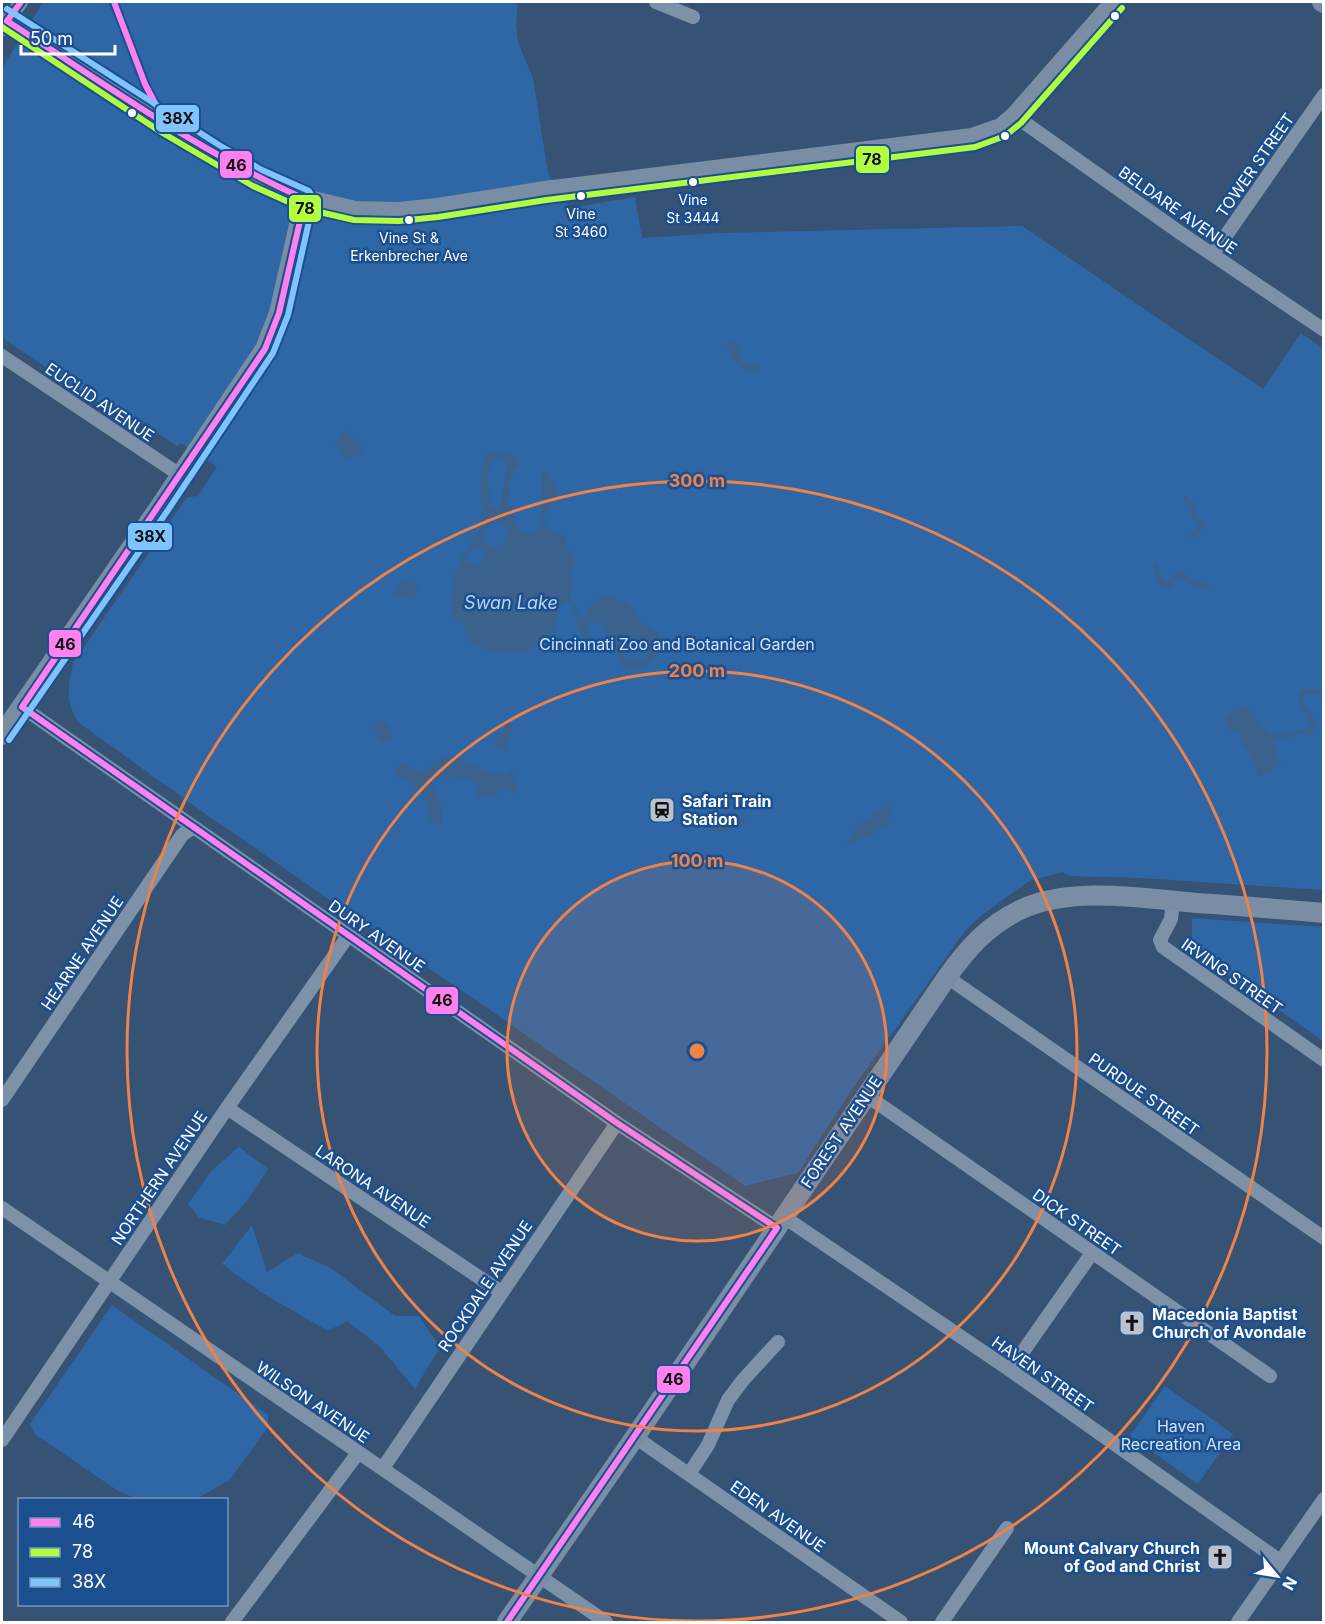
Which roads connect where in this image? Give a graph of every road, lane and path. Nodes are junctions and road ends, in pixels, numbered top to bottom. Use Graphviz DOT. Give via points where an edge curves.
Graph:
graph roads {
  1 [pos="21,2"];
  2 [pos="656,2"];
  3 [pos="1115,2"];
  4 [pos="693,17"];
  5 [pos="4,22"];
  6 [pos="1323,95"];
  7 [pos="1015,116"];
  8 [pos="305,199"];
  9 [pos="1213,254"];
  10 [pos="1323,330"];
  11 [pos="4,362"];
  12 [pos="180,475"];
  13 [pos="22,707"];
  14 [pos="2,735"];
  15 [pos="193,827"];
  16 [pos="1173,901"];
  17 [pos="1323,913"];
  18 [pos="348,936"];
  19 [pos="946,977"];
  20 [pos="1323,1060"];
  21 [pos="866,1095"];
  22 [pos="2,1100"];
  23 [pos="227,1108"];
  24 [pos="617,1123"];
  25 [pos="2,1208"];
  26 [pos="781,1222"];
  27 [pos="1323,1238"];
  28 [pos="1092,1253"];
  29 [pos="109,1282"];
  30 [pos="501,1292"];
  31 [pos="778,1342"];
  32 [pos="1010,1370"];
  33 [pos="1269,1376"];
  34 [pos="635,1437"];
  35 [pos="2,1440"];
  36 [pos="358,1453"];
  37 [pos="383,1468"];
  38 [pos="689,1474"];
  39 [pos="1323,1499"];
  40 [pos="1006,1528"];
  41 [pos="1280,1561"];
  42 [pos="538,1575"];
  43 [pos="232,1623"];
  44 [pos="507,1623"];
  45 [pos="606,1623"];
  46 [pos="902,1623"];
  47 [pos="942,1623"];
  48 [pos="1238,1623"];
  1 -- 5 [label="street"];
  2 -- 4 [label="street"];
  3 -- 7 [label="street"];
  5 -- 8 [label="street" via="214,153"];
  6 -- 9 [label="street, TOWER STREET"];
  7 -- 8 [label="street" via="1001,128 972,138 437,208 373,212"];
  7 -- 9 [label="street, BELDARE AVENUE"];
  8 -- 12 [label="street" via="279,313 265,349"];
  9 -- 10 [label="street, BELDARE AVENUE"];
  11 -- 12 [label="street, EUCLID AVENUE"];
  12 -- 13 [label="street"];
  13 -- 14 [label="street"];
  13 -- 15 [label="street, DURY AVENUE"];
  15 -- 18 [label="street, DURY AVENUE"];
  15 -- 22 [label="street, HEARNE AVENUE" via="182,835"];
  16 -- 17 [label="street, FOREST AVENUE"];
  16 -- 19 [label="street, FOREST AVENUE" via="1085,896 1044,901 1000,920 965,951"];
  16 -- 20 [label="street, IRVING STREET" via="1171,919 1160,940 1163,947"];
  18 -- 23 [label="street, NORTHERN AVENUE"];
  18 -- 24 [label="street, DURY AVENUE"];
  19 -- 21 [label="street, FOREST AVENUE"];
  19 -- 27 [label="street, PURDUE STREET"];
  21 -- 26 [label="street, FOREST AVENUE"];
  21 -- 28 [label="street, DICK STREET"];
  23 -- 29 [label="street, NORTHERN AVENUE"];
  23 -- 30 [label="street, LARONA AVENUE"];
  24 -- 26 [label="street, DURY AVENUE"];
  24 -- 30 [label="street, ROCKDALE AVENUE"];
  25 -- 29 [label="street, WILSON AVENUE"];
  26 -- 32 [label="street, HAVEN STREET"];
  26 -- 34 [label="street, FOREST AVENUE"];
  28 -- 32 [label="street"];
  28 -- 33 [label="street, DICK STREET"];
  29 -- 35 [label="street, NORTHERN AVENUE"];
  29 -- 36 [label="street, WILSON AVENUE"];
  30 -- 37 [label="street, ROCKDALE AVENUE"];
  31 -- 38 [label="street" via="728,1400 708,1445"];
  32 -- 41 [label="street, HAVEN STREET"];
  34 -- 38 [label="street, EDEN AVENUE"];
  34 -- 42 [label="street, FOREST AVENUE"];
  36 -- 37 [label="street, WILSON AVENUE"];
  36 -- 43 [label="street"];
  37 -- 42 [label="street, WILSON AVENUE"];
  38 -- 46 [label="street, EDEN AVENUE"];
  39 -- 41 [label="street"];
  40 -- 47 [label="street"];
  41 -- 48 [label="street"];
  42 -- 44 [label="street, FOREST AVENUE"];
  42 -- 45 [label="street, WILSON AVENUE"];
}
